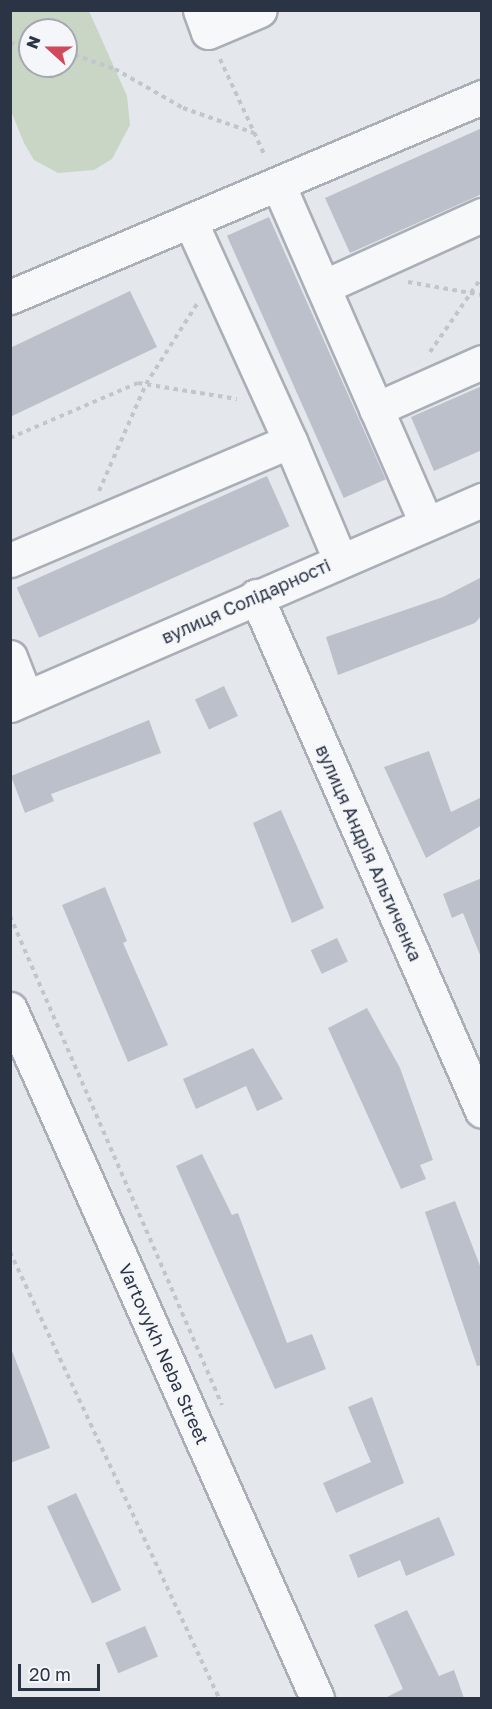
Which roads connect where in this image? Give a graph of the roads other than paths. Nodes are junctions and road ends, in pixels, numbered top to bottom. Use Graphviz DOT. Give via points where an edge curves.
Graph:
graph roads {
  1 [pos="260,10"];
  2 [pos="204,21"];
  3 [pos="482,97"];
  4 [pos="278,184"];
  5 [pos="482,215"];
  6 [pos="190,221"];
  7 [pos="323,287"];
  8 [pos="10,297"];
  9 [pos="482,362"];
  10 [pos="376,409"];
  11 [pos="290,441"];
  12 [pos="482,500"];
  13 [pos="426,523"];
  14 [pos="10,560"];
  15 [pos="340,560"];
  16 [pos="256,596"];
  17 [pos="10,657"];
  18 [pos="18,701"];
  19 [pos="10,1009"];
  20 [pos="482,1111"];
  21 [pos="317,1698"];
  1 -- 2 [label="street"];
  3 -- 4 [label="street"];
  4 -- 6 [label="street"];
  4 -- 7 [label="street"];
  5 -- 7 [label="street"];
  6 -- 8 [label="street"];
  6 -- 11 [label="street"];
  7 -- 10 [label="street"];
  9 -- 10 [label="street"];
  10 -- 13 [label="street"];
  11 -- 14 [label="street"];
  11 -- 15 [label="street"];
  12 -- 13 [label="street, вулиця Солідарності"];
  13 -- 15 [label="street, вулиця Солідарності"];
  15 -- 16 [label="street, вулиця Солідарності"];
  16 -- 18 [label="street, вулиця Солідарності"];
  16 -- 20 [label="street, вулиця Андрія Альтиченка"];
  17 -- 18 [label="street"];
  19 -- 21 [label="street, Vartovykh Neba Street"];
}
